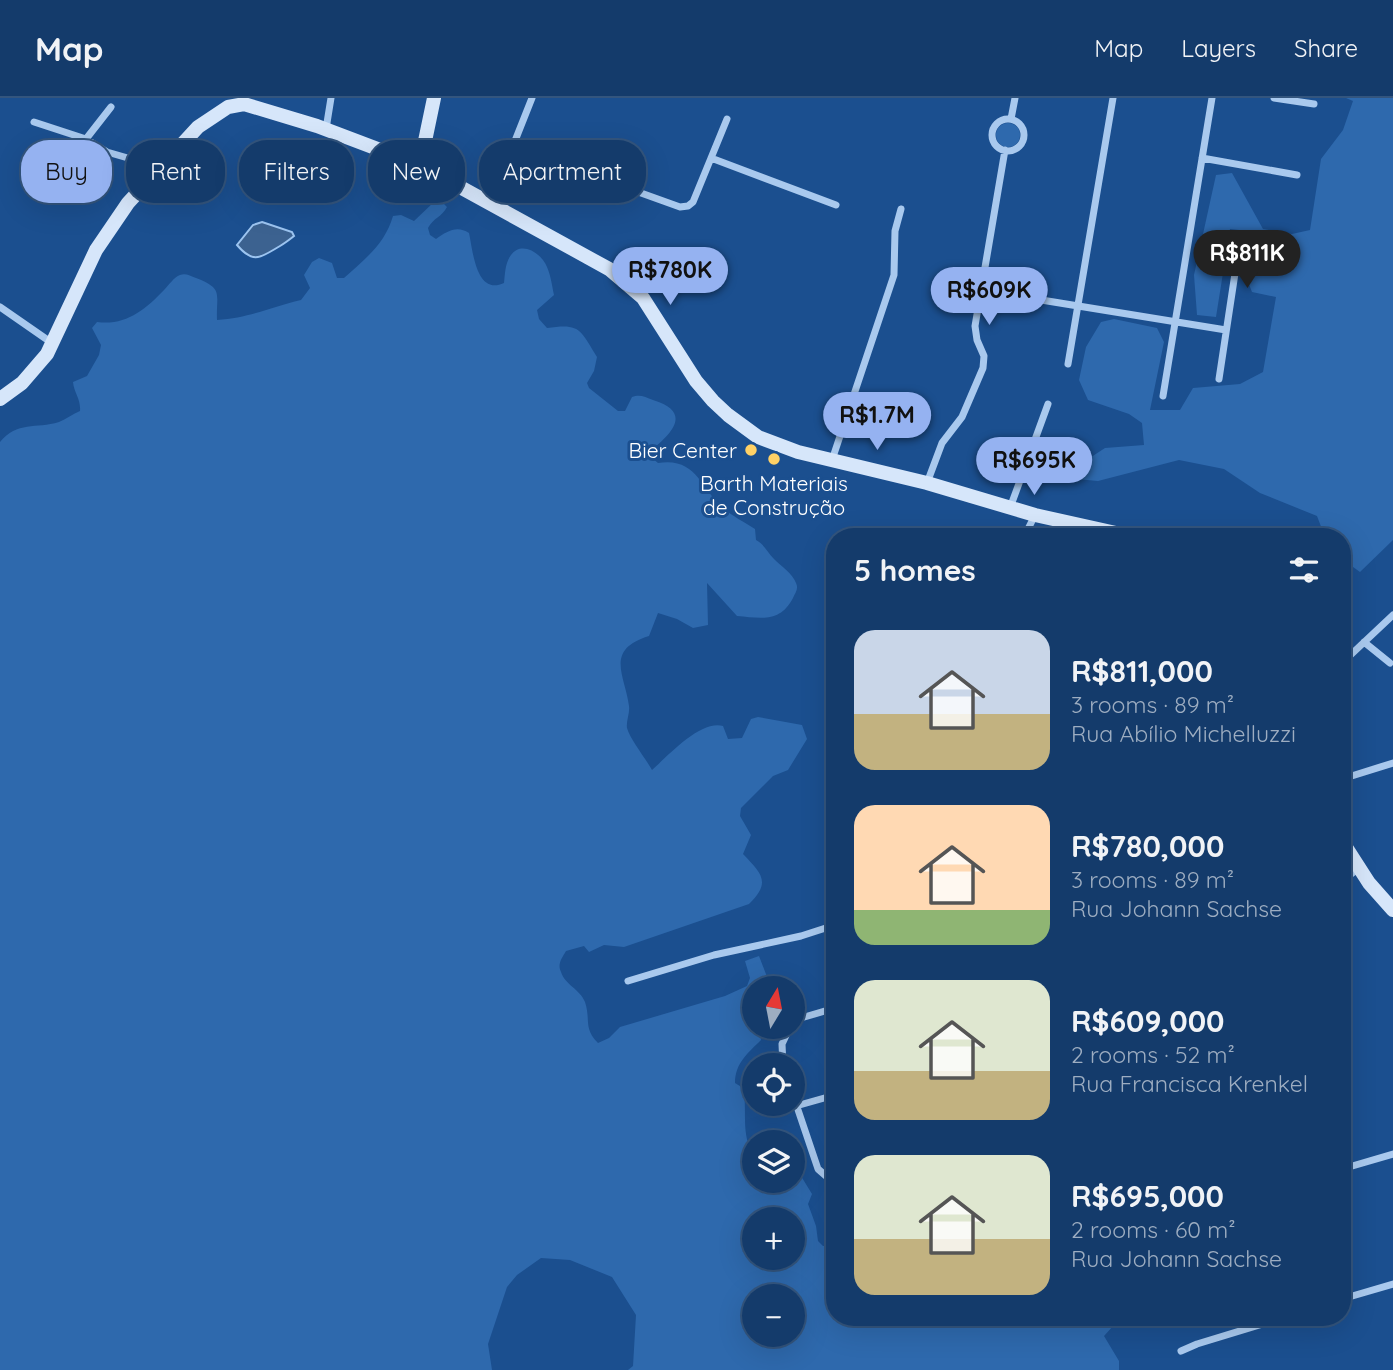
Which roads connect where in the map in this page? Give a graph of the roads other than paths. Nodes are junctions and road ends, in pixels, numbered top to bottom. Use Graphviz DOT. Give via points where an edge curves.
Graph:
graph roads {
  1 [pos="331,98"];
  2 [pos="434,98"];
  3 [pos="532,98"];
  4 [pos="1015,98"];
  5 [pos="1113,98"];
  6 [pos="1212,98"];
  7 [pos="1274,98"];
  8 [pos="244,101"];
  9 [pos="1314,104"];
  10 [pos="111,107"];
  11 [pos="727,119"];
  12 [pos="1011,119"];
  13 [pos="34,122"];
  14 [pos="326,129"];
  15 [pos="86,139"];
  16 [pos="185,140"];
  17 [pos="425,140"];
  18 [pos="516,140"];
  19 [pos="368,145"];
  20 [pos="1005,150"];
  21 [pos="126,157"];
  22 [pos="711,158"];
  23 [pos="1202,158"];
  24 [pos="1297,174"];
  25 [pos="465,191"];
  26 [pos="646,195"];
  27 [pos="128,203"];
  28 [pos="490,205"];
  29 [pos="836,205"];
  30 [pos="901,209"];
  31 [pos="1239,247"];
  32 [pos="979,290"];
  33 [pos="1078,306"];
  34 [pos="0,307"];
  35 [pos="1176,321"];
  36 [pos="1226,330"];
  37 [pos="53,343"];
  38 [pos="1068,365"];
  39 [pos="1219,379"];
  40 [pos="1163,396"];
  41 [pos="0,399"];
  42 [pos="1048,404"];
  43 [pos="832,460"];
  44 [pos="927,483"];
  45 [pos="1010,508"];
  46 [pos="1035,515"];
  47 [pos="1028,528"];
  48 [pos="1094,528"];
  49 [pos="1393,615"];
  50 [pos="1364,642"];
  51 [pos="1351,654"];
  52 [pos="1390,663"];
  53 [pos="1393,763"];
  54 [pos="1351,776"];
  55 [pos="1351,855"];
  56 [pos="1359,868"];
  57 [pos="1351,874"];
  58 [pos="1393,910"];
  59 [pos="826,928"];
  60 [pos="628,981"];
  61 [pos="826,1011"];
  62 [pos="805,1017"];
  63 [pos="826,1097"];
  64 [pos="805,1103"];
  65 [pos="799,1116"];
  66 [pos="1393,1153"];
  67 [pos="1351,1166"];
  68 [pos="826,1176"];
  69 [pos="1393,1284"];
  70 [pos="1351,1296"];
  71 [pos="1256,1326"];
  72 [pos="1181,1351"];
  1 -- 14 [label="street"];
  2 -- 17 [label="street"];
  3 -- 18 [label="street"];
  4 -- 12 [label="street"];
  5 -- 33 [label="street"];
  6 -- 23 [label="street"];
  7 -- 9 [label="street"];
  8 -- 14 [label="street"];
  8 -- 16 [label="street" via="214,115"];
  10 -- 15 [label="street"];
  11 -- 22 [label="street"];
  12 -- 20 [label="street" via="1021,126 1024,138 1017,148"];
  12 -- 20 [label="street" via="999,121 992,131 995,143"];
  13 -- 15 [label="street"];
  14 -- 19 [label="street"];
  15 -- 21 [label="street"];
  20 -- 32 [label="street"];
  22 -- 26 [label="street" via="688,206"];
  22 -- 29 [label="street"];
  23 -- 24 [label="street"];
  23 -- 35 [label="street"];
  25 -- 28 [label="street"];
  27 -- 37 [label="street" via="96,250"];
  28 -- 43 [label="street" via="599,263 634,289 696,381 744,428 777,445"];
  30 -- 43 [label="street" via="895,231 894,275"];
  31 -- 36 [label="street"];
  32 -- 33 [label="street"];
  32 -- 44 [label="street" via="975,326 983,368 962,417 942,443"];
  33 -- 35 [label="street"];
  33 -- 38 [label="street"];
  34 -- 37 [label="street"];
  35 -- 36 [label="street"];
  35 -- 40 [label="street"];
  36 -- 39 [label="street"];
  37 -- 41 [label="street" via="36,369"];
  42 -- 45 [label="street"];
  43 -- 44 [label="street"];
  44 -- 45 [label="street"];
  45 -- 46 [label="street"];
  46 -- 47 [label="street"];
  46 -- 48 [label="street"];
  49 -- 50 [label="street"];
  50 -- 51 [label="street"];
  50 -- 52 [label="street"];
  53 -- 54 [label="street"];
  55 -- 56 [label="street"];
  56 -- 57 [label="street"];
  56 -- 58 [label="street"];
  59 -- 60 [label="street"];
  61 -- 62 [label="street"];
  63 -- 64 [label="street"];
  65 -- 68 [label="street" via="818,1169"];
  66 -- 67 [label="street"];
  69 -- 70 [label="street"];
  71 -- 72 [label="street"];
}
